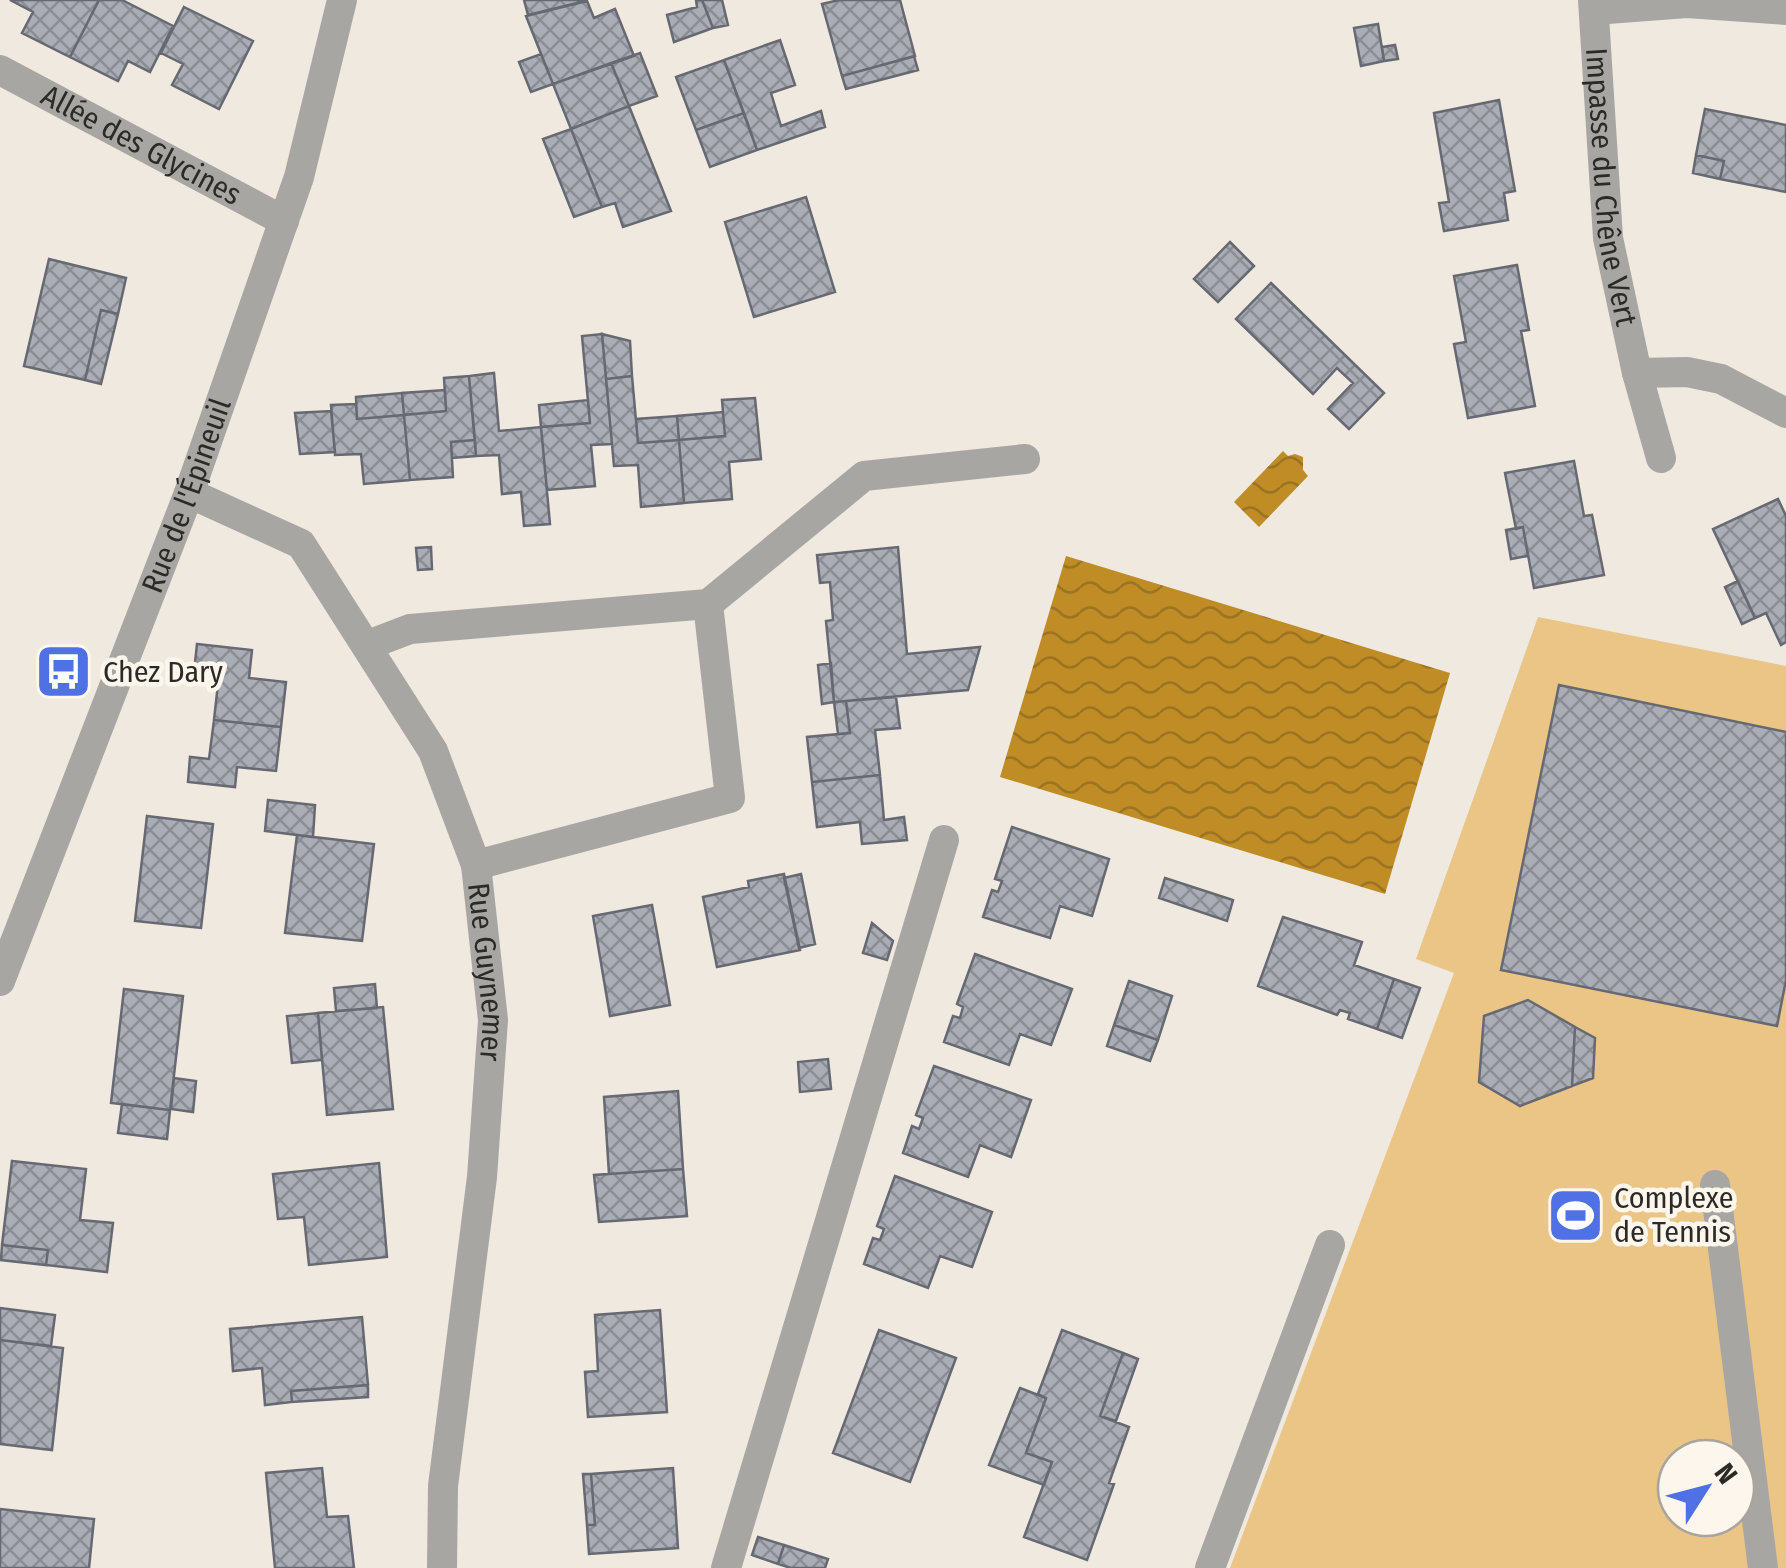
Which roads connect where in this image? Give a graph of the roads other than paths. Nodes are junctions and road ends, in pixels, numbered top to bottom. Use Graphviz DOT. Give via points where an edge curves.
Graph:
graph roads {
  1 [pos="342,0"];
  2 [pos="1593,5"];
  3 [pos="1786,10"];
  4 [pos="0,70"];
  5 [pos="284,221"];
  6 [pos="1637,373"];
  7 [pos="1786,413"];
  8 [pos="1661,458"];
  9 [pos="1025,459"];
  10 [pos="188,493"];
  11 [pos="708,604"];
  12 [pos="368,645"];
  13 [pos="944,840"];
  14 [pos="476,866"];
  15 [pos="0,981"];
  16 [pos="1714,1185"];
  17 [pos="1330,1245"];
  18 [pos="442,1568"];
  19 [pos="726,1568"];
  20 [pos="1210,1568"];
  21 [pos="1764,1568"];
  1 -- 5 [label="street, Rue de l'Épineuil"];
  2 -- 3 [label="street"];
  2 -- 6 [label="street, Impasse du Chêne Vert" via="1608,238"];
  4 -- 5 [label="street, Allée des Glycines"];
  5 -- 10 [label="street, Rue de l'Épineuil"];
  6 -- 7 [label="street" via="1720,379"];
  6 -- 8 [label="street, Impasse du Chêne Vert"];
  9 -- 11 [label="street" via="864,476"];
  10 -- 12 [label="street, Rue Guynemer" via="301,544"];
  10 -- 15 [label="street, Rue de l'Épineuil"];
  11 -- 12 [label="street" via="410,629"];
  11 -- 14 [label="street" via="730,798"];
  12 -- 14 [label="street, Rue Guynemer" via="433,751"];
  13 -- 19 [label="street"];
  14 -- 18 [label="street, Rue Guynemer" via="492,1020 482,1177 443,1486"];
  16 -- 21 [label="street"];
  17 -- 20 [label="street"];
}
